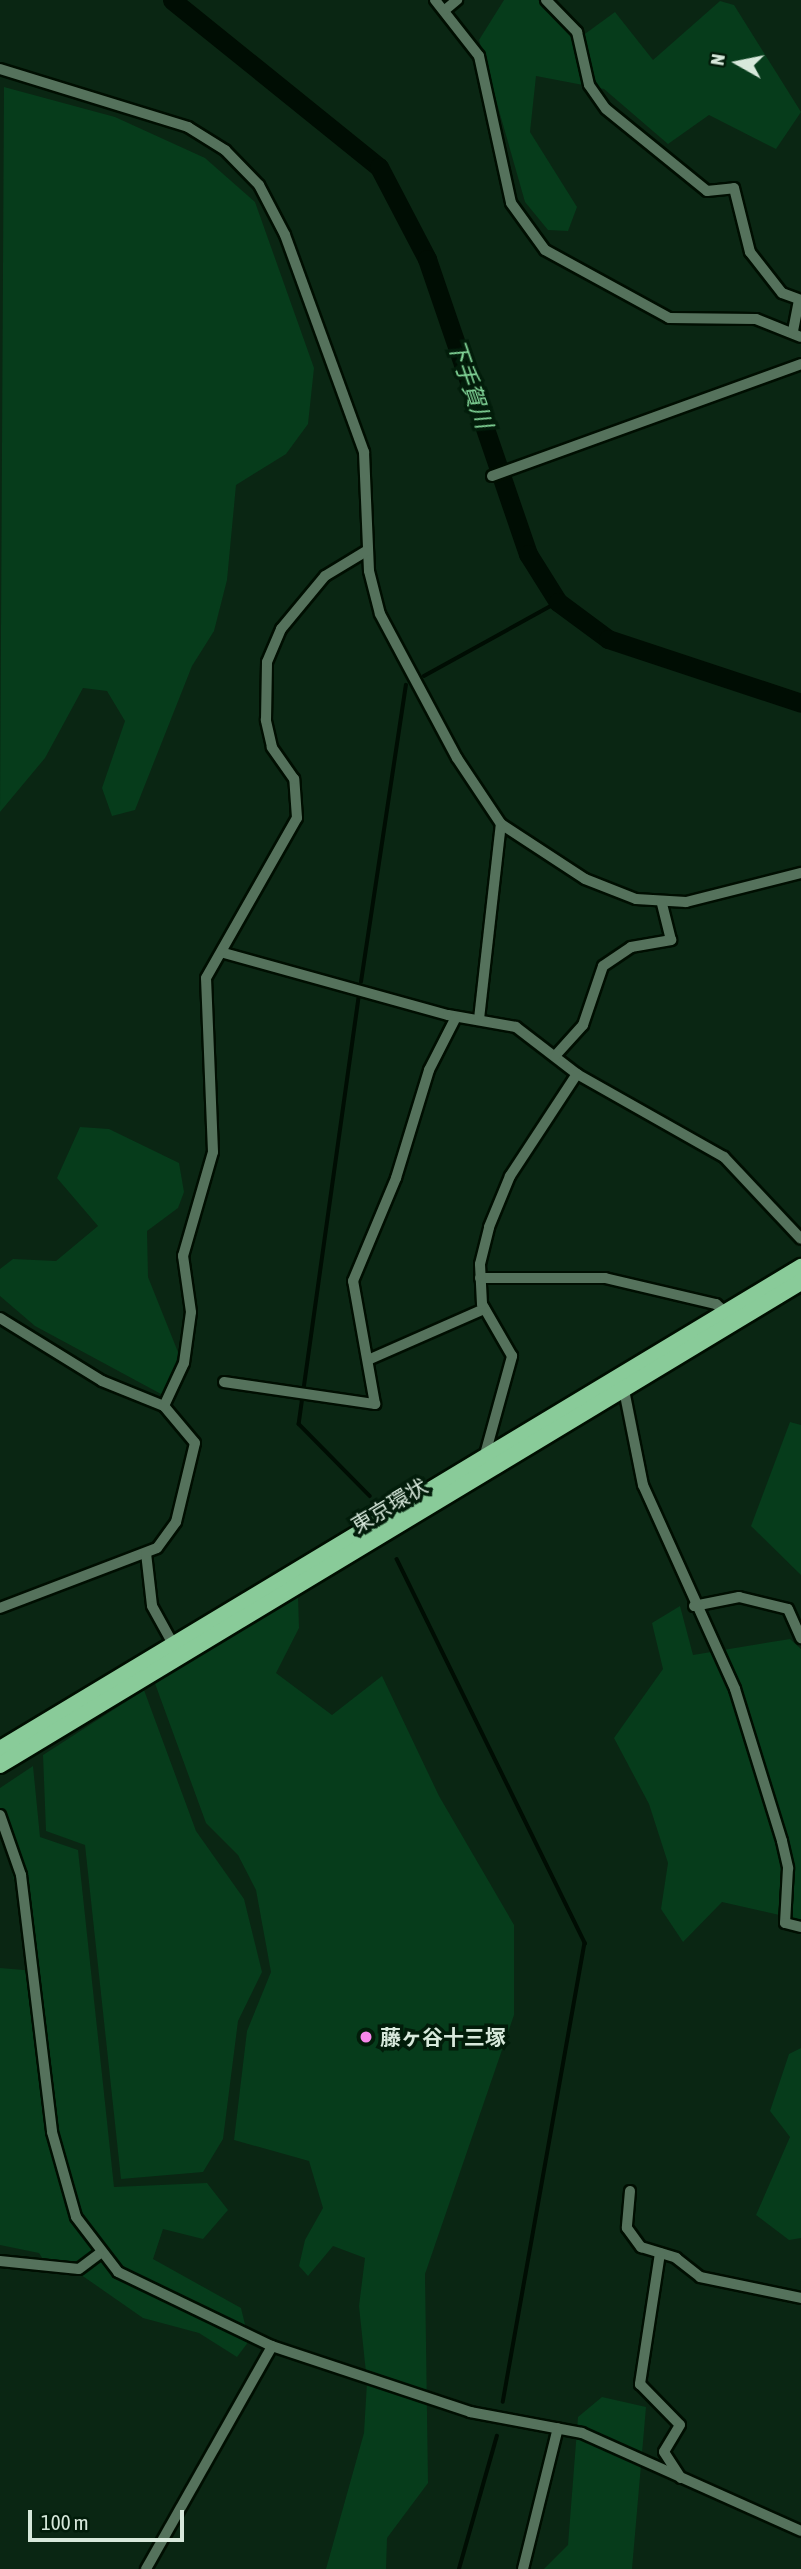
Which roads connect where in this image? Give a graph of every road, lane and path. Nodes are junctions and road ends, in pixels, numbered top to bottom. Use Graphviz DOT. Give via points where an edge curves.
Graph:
graph roads {
  1 [pos="435,0"];
  2 [pos="457,0"];
  3 [pos="546,0"];
  4 [pos="445,10"];
  5 [pos="0,69"];
  6 [pos="800,300"];
  7 [pos="797,334"];
  8 [pos="801,365"];
  9 [pos="492,476"];
  10 [pos="368,550"];
  11 [pos="501,824"];
  12 [pos="801,873"];
  13 [pos="662,903"];
  14 [pos="224,953"];
  15 [pos="456,1017"];
  16 [pos="479,1019"];
  17 [pos="555,1056"];
  18 [pos="578,1074"];
  19 [pos="801,1238"];
  20 [pos="801,1267"];
  21 [pos="480,1278"];
  22 [pos="801,1282"];
  23 [pos="484,1309"];
  24 [pos="724,1312"];
  25 [pos="0,1318"];
  26 [pos="368,1360"];
  27 [pos="225,1382"];
  28 [pos="622,1382"];
  29 [pos="164,1406"];
  30 [pos="484,1458"];
  31 [pos="146,1553"];
  32 [pos="694,1606"];
  33 [pos="0,1608"];
  34 [pos="801,1638"];
  35 [pos="173,1644"];
  36 [pos="0,1749"];
  37 [pos="0,1765"];
  38 [pos="0,1815"];
  39 [pos="801,1927"];
  40 [pos="630,2191"];
  41 [pos="660,2253"];
  42 [pos="99,2254"];
  43 [pos="0,2261"];
  44 [pos="801,2298"];
  45 [pos="272,2346"];
  46 [pos="558,2428"];
  47 [pos="683,2480"];
  48 [pos="801,2532"];
  49 [pos="146,2569"];
  50 [pos="523,2569"];
  1 -- 4 [label="street"];
  2 -- 4 [label="street"];
  3 -- 6 [label="street" via="577,32 589,85 606,109 707,191 734,188 741,237 782,293"];
  4 -- 7 [label="street" via="479,57 511,202 526,232 545,250 669,318 756,318"];
  5 -- 10 [label="street" via="188,127 225,150 259,185 290,247 365,452"];
  6 -- 7 [label="street"];
  8 -- 9 [label="street"];
  10 -- 11 [label="street" via="373,595 391,637"];
  10 -- 14 [label="street" via="325,576 271,645 267,720 272,747 294,779 297,818"];
  11 -- 13 [label="street" via="611,892"];
  11 -- 16 [label="street"];
  12 -- 13 [label="street" via="705,899"];
  13 -- 17 [label="street" via="671,940 631,947 603,965 583,1026"];
  14 -- 15 [label="street"];
  14 -- 29 [label="street" via="213,959 202,999 213,1152 183,1256 191,1311 184,1363"];
  15 -- 16 [label="street"];
  15 -- 26 [label="street" via="429,1070 396,1178 356,1268"];
  16 -- 17 [label="street" via="516,1027"];
  17 -- 18 [label="street"];
  18 -- 19 [label="street" via="724,1157"];
  18 -- 21 [label="street" via="501,1194"];
  20 -- 24 [label="highway, 東京環状"];
  21 -- 23 [label="street"];
  21 -- 24 [label="street" via="606,1278 716,1304"];
  22 -- 28 [label="highway, 東京環状"];
  23 -- 26 [label="street"];
  23 -- 30 [label="street" via="512,1356"];
  24 -- 28 [label="highway, 東京環状"];
  25 -- 29 [label="street" via="102,1381"];
  26 -- 27 [label="street" via="375,1404"];
  28 -- 30 [label="highway, 東京環状"];
  28 -- 32 [label="street" via="642,1485"];
  28 -- 37 [label="highway, 東京環状"];
  29 -- 31 [label="street" via="195,1443 176,1522"];
  30 -- 35 [label="highway, 東京環状"];
  31 -- 33 [label="street"];
  31 -- 35 [label="street" via="152,1606"];
  32 -- 34 [label="street" via="739,1597 788,1609"];
  32 -- 39 [label="street" via="735,1689 782,1841 788,1868 785,1923"];
  35 -- 36 [label="highway, 東京環状"];
  38 -- 42 [label="street" via="21,1875 45,2103 76,2217"];
  40 -- 41 [label="street" via="631,2238"];
  41 -- 44 [label="street" via="700,2277"];
  41 -- 47 [label="street" via="640,2384 680,2425 664,2452"];
  42 -- 43 [label="street" via="79,2269"];
  42 -- 45 [label="street" via="140,2288"];
  45 -- 46 [label="street" via="452,2407"];
  45 -- 49 [label="street"];
  46 -- 47 [label="street" via="582,2433"];
  46 -- 50 [label="street"];
  47 -- 48 [label="street"];
}
